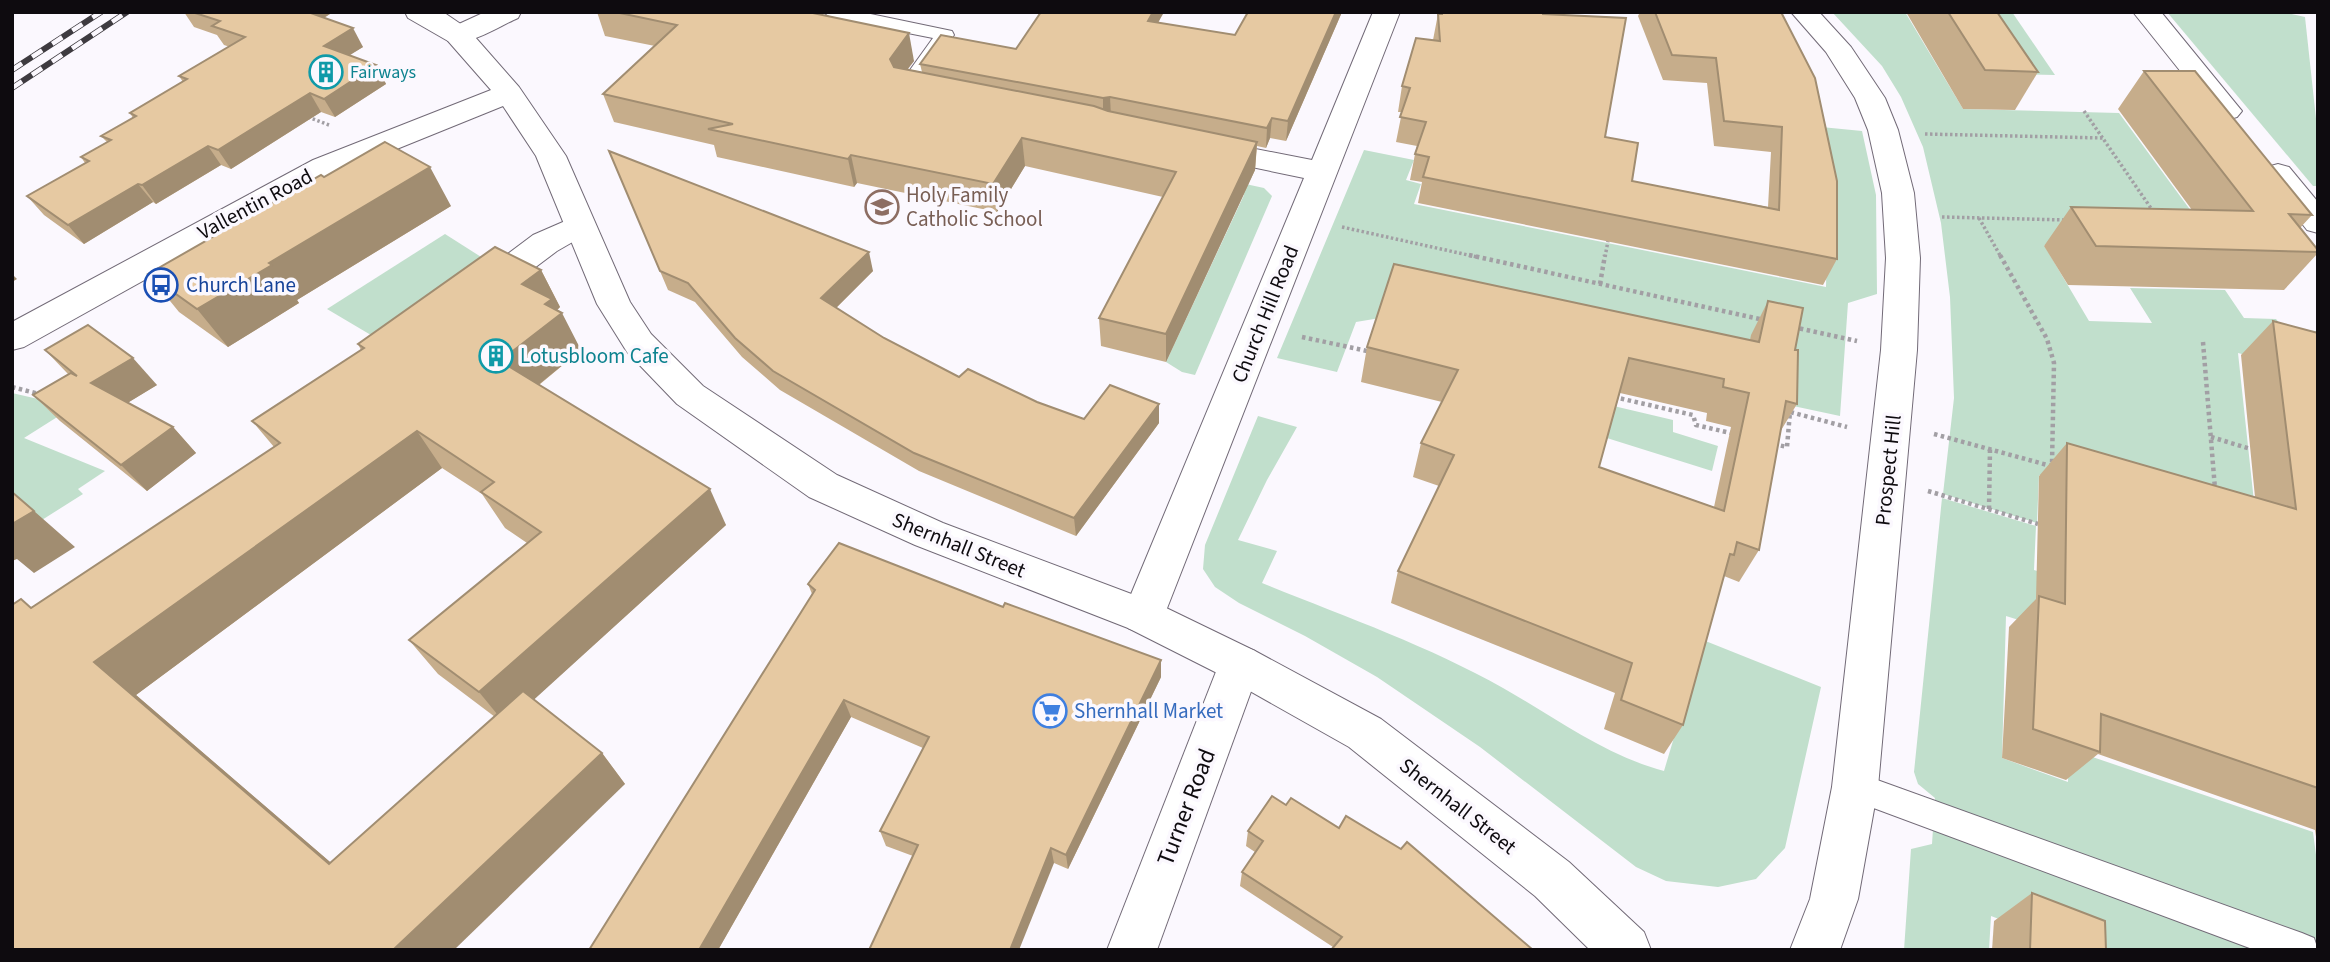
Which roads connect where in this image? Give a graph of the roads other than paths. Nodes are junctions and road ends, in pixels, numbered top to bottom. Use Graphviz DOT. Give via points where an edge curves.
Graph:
graph roads {
  1 [pos="418,12"];
  2 [pos="508,12"];
  3 [pos="832,12"];
  4 [pos="1387,12"];
  5 [pos="1804,12"];
  6 [pos="2146,12"];
  7 [pos="458,35"];
  8 [pos="509,93"];
  9 [pos="948,96"];
  10 [pos="1177,142"];
  11 [pos="1323,172"];
  12 [pos="2318,223"];
  13 [pos="579,225"];
  14 [pos="462,304"];
  15 [pos="12,338"];
  16 [pos="1143,616"];
  17 [pos="1240,664"];
  18 [pos="1855,788"];
  19 [pos="1132,950"];
  20 [pos="1626,950"];
  21 [pos="1815,950"];
  22 [pos="2302,950"];
  1 -- 7 [label="street, Shernhall Street"];
  2 -- 7 [label="street"];
  3 -- 9 [label="lane" via="945,35 907,88"];
  4 -- 11 [label="street, Church Hill Road"];
  5 -- 18 [label="street, Prospect Hill" via="1837,47 1870,98 1898,193 1903,258 1892,430"];
  6 -- 12 [label="street"];
  7 -- 8 [label="street, Shernhall Street"];
  8 -- 13 [label="street, Shernhall Street" via="551,156"];
  8 -- 15 [label="street, Vallentin Road" via="324,167"];
  10 -- 11 [label="street"];
  11 -- 16 [label="street, Church Hill Road"];
  13 -- 14 [label="street" via="545,243"];
  13 -- 16 [label="street, Shernhall Street" via="614,304 639,344 690,395 775,455 823,486 929,534"];
  16 -- 17 [label="street, Shernhall Street"];
  17 -- 19 [label="street, Turner Road"];
  17 -- 20 [label="street, Shernhall Street" via="1365,733 1552,879"];
  18 -- 21 [label="street, Prospect Hill" via="1834,899"];
  18 -- 22 [label="lane"];
}
